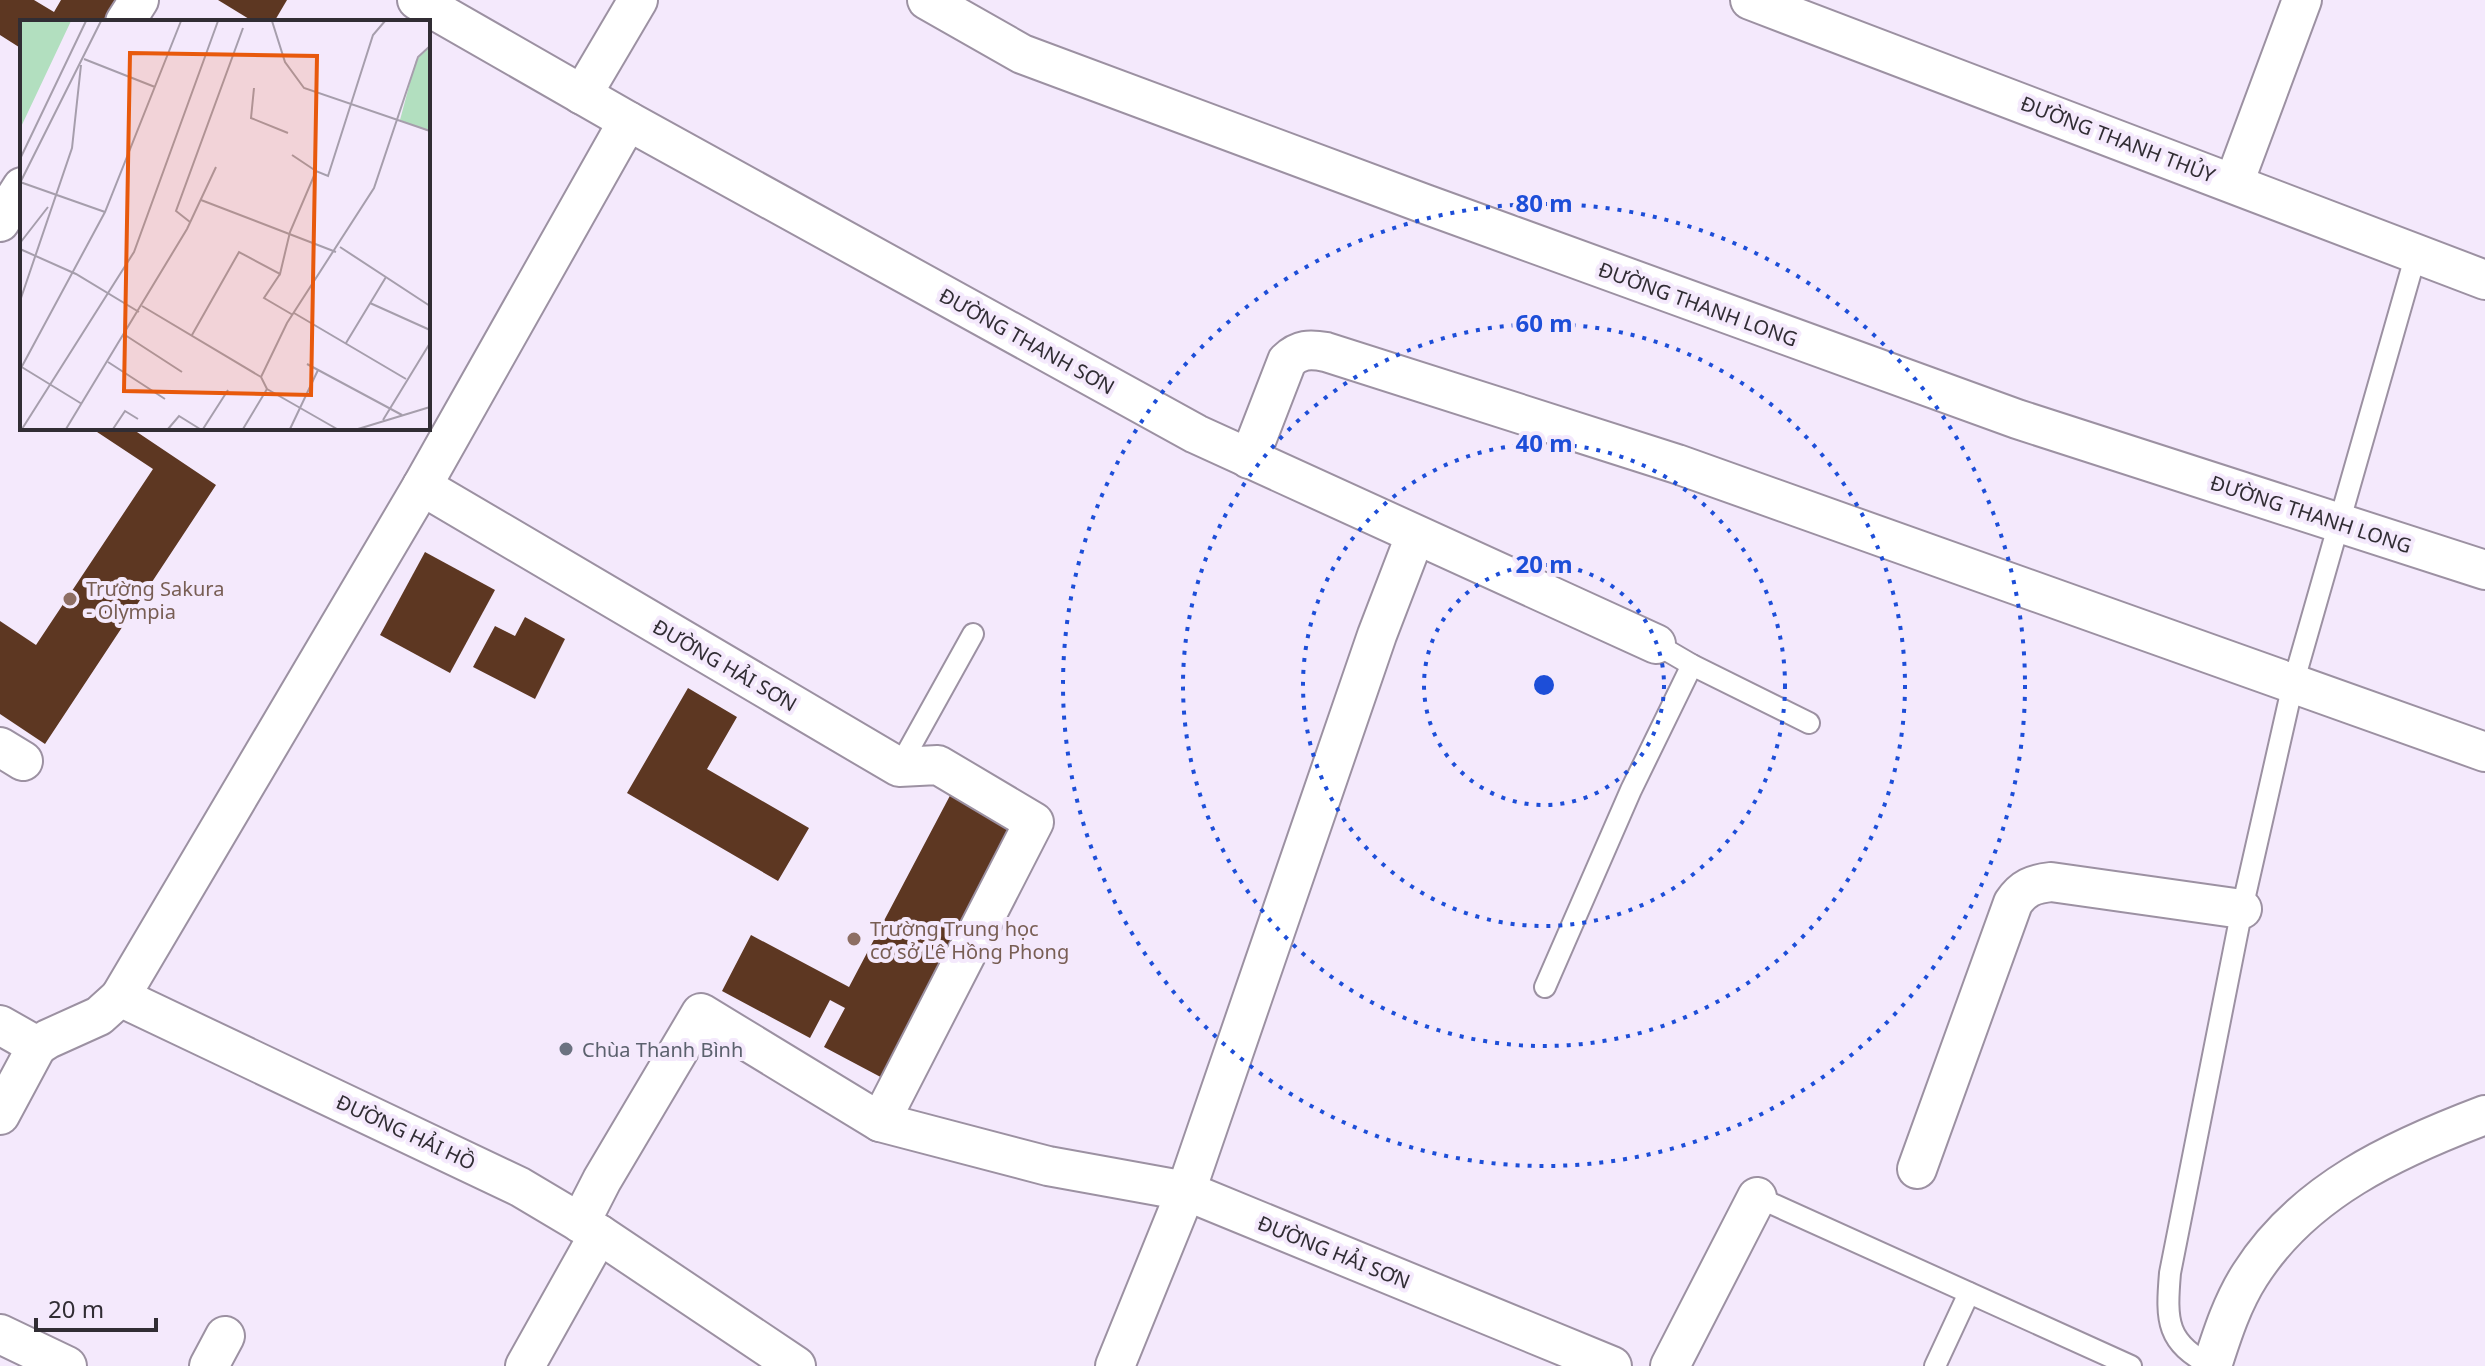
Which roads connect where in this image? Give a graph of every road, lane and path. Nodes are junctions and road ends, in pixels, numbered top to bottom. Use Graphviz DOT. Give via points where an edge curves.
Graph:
graph roads {
  1 [pos="139,0"];
  2 [pos="415,0"];
  3 [pos="638,0"];
  4 [pos="927,0"];
  5 [pos="1750,0"];
  6 [pos="2302,0"];
  7 [pos="126,20"];
  8 [pos="401,20"];
  9 [pos="582,95"];
  10 [pos="628,121"];
  11 [pos="2234,183"];
  12 [pos="20,190"];
  13 [pos="0,222"];
  14 [pos="2416,254"];
  15 [pos="2485,280"];
  16 [pos="1249,459"];
  17 [pos="422,486"];
  18 [pos="2338,522"];
  19 [pos="1415,536"];
  20 [pos="2485,570"];
  21 [pos="973,634"];
  22 [pos="1656,644"];
  23 [pos="1692,665"];
  24 [pos="2293,684"];
  25 [pos="1809,723"];
  26 [pos="2485,752"];
  27 [pos="899,767"];
  28 [pos="2242,909"];
  29 [pos="1545,987"];
  30 [pos="120,997"];
  31 [pos="0,1025"];
  32 [pos="37,1046"];
  33 [pos="0,1115"];
  34 [pos="2485,1115"];
  35 [pos="880,1122"];
  36 [pos="1917,1169"];
  37 [pos="1186,1191"];
  38 [pos="1757,1197"];
  39 [pos="590,1229"];
  40 [pos="1969,1293"];
  41 [pos="0,1334"];
  42 [pos="67,1366"];
  43 [pos="525,1366"];
  44 [pos="796,1366"];
  45 [pos="1115,1366"];
  46 [pos="1612,1366"];
  47 [pos="1670,1366"];
  48 [pos="1935,1366"];
  49 [pos="2131,1366"];
  50 [pos="2212,1366"];
  1 -- 7 [label="street"];
  2 -- 8 [label="street"];
  2 -- 9 [label="street, ĐƯỜNG THANH SƠN"];
  3 -- 9 [label="street"];
  4 -- 18 [label="street, ĐƯỜNG THANH LONG" via="1022,54 1410,199 2017,419"];
  5 -- 11 [label="street, ĐƯỜNG THANH THỦY"];
  6 -- 11 [label="street"];
  9 -- 10 [label="street, ĐƯỜNG THANH SƠN"];
  10 -- 16 [label="street, ĐƯỜNG THANH SƠN"];
  10 -- 17 [label="street"];
  11 -- 14 [label="street, ĐƯỜNG THANH THỦY"];
  12 -- 13 [label="street"];
  14 -- 15 [label="street, ĐƯỜNG THANH THỦY"];
  14 -- 18 [label="lane"];
  16 -- 19 [label="street, ĐƯỜNG THANH SƠN"];
  16 -- 24 [label="street" via="1287,361 1304,350 1326,352 1677,464"];
  17 -- 27 [label="street, ĐƯỜNG HẢI SƠN"];
  17 -- 30 [label="street"];
  18 -- 20 [label="street, ĐƯỜNG THANH LONG"];
  18 -- 24 [label="lane"];
  19 -- 22 [label="street, ĐƯỜNG THANH SƠN"];
  19 -- 37 [label="street"];
  21 -- 27 [label="lane"];
  22 -- 23 [label="lane"];
  23 -- 25 [label="lane"];
  23 -- 29 [label="lane"];
  24 -- 26 [label="street"];
  24 -- 28 [label="lane"];
  27 -- 35 [label="street" via="938,765 1034,822"];
  28 -- 36 [label="street" via="2051,882 2021,891"];
  28 -- 50 [label="lane" via="2170,1273 2170,1320 2177,1342"];
  30 -- 32 [label="street" via="99,1016"];
  30 -- 39 [label="street, ĐƯỜNG HẢI HỒ" via="520,1187"];
  31 -- 32 [label="street"];
  32 -- 33 [label="street"];
  34 -- 50 [label="street" via="2362,1171 2303,1212 2249,1276"];
  35 -- 37 [label="street, ĐƯỜNG HẢI SƠN" via="1048,1166"];
  35 -- 39 [label="street, ĐƯỜNG HẢI SƠN" via="701,1013 609,1168"];
  37 -- 45 [label="street"];
  37 -- 46 [label="street, ĐƯỜNG HẢI SƠN"];
  38 -- 40 [label="lane"];
  38 -- 47 [label="street"];
  39 -- 43 [label="street"];
  39 -- 44 [label="street, ĐƯỜNG HẢI HỒ"];
  40 -- 48 [label="lane"];
  40 -- 49 [label="lane"];
  41 -- 42 [label="street"];
}
